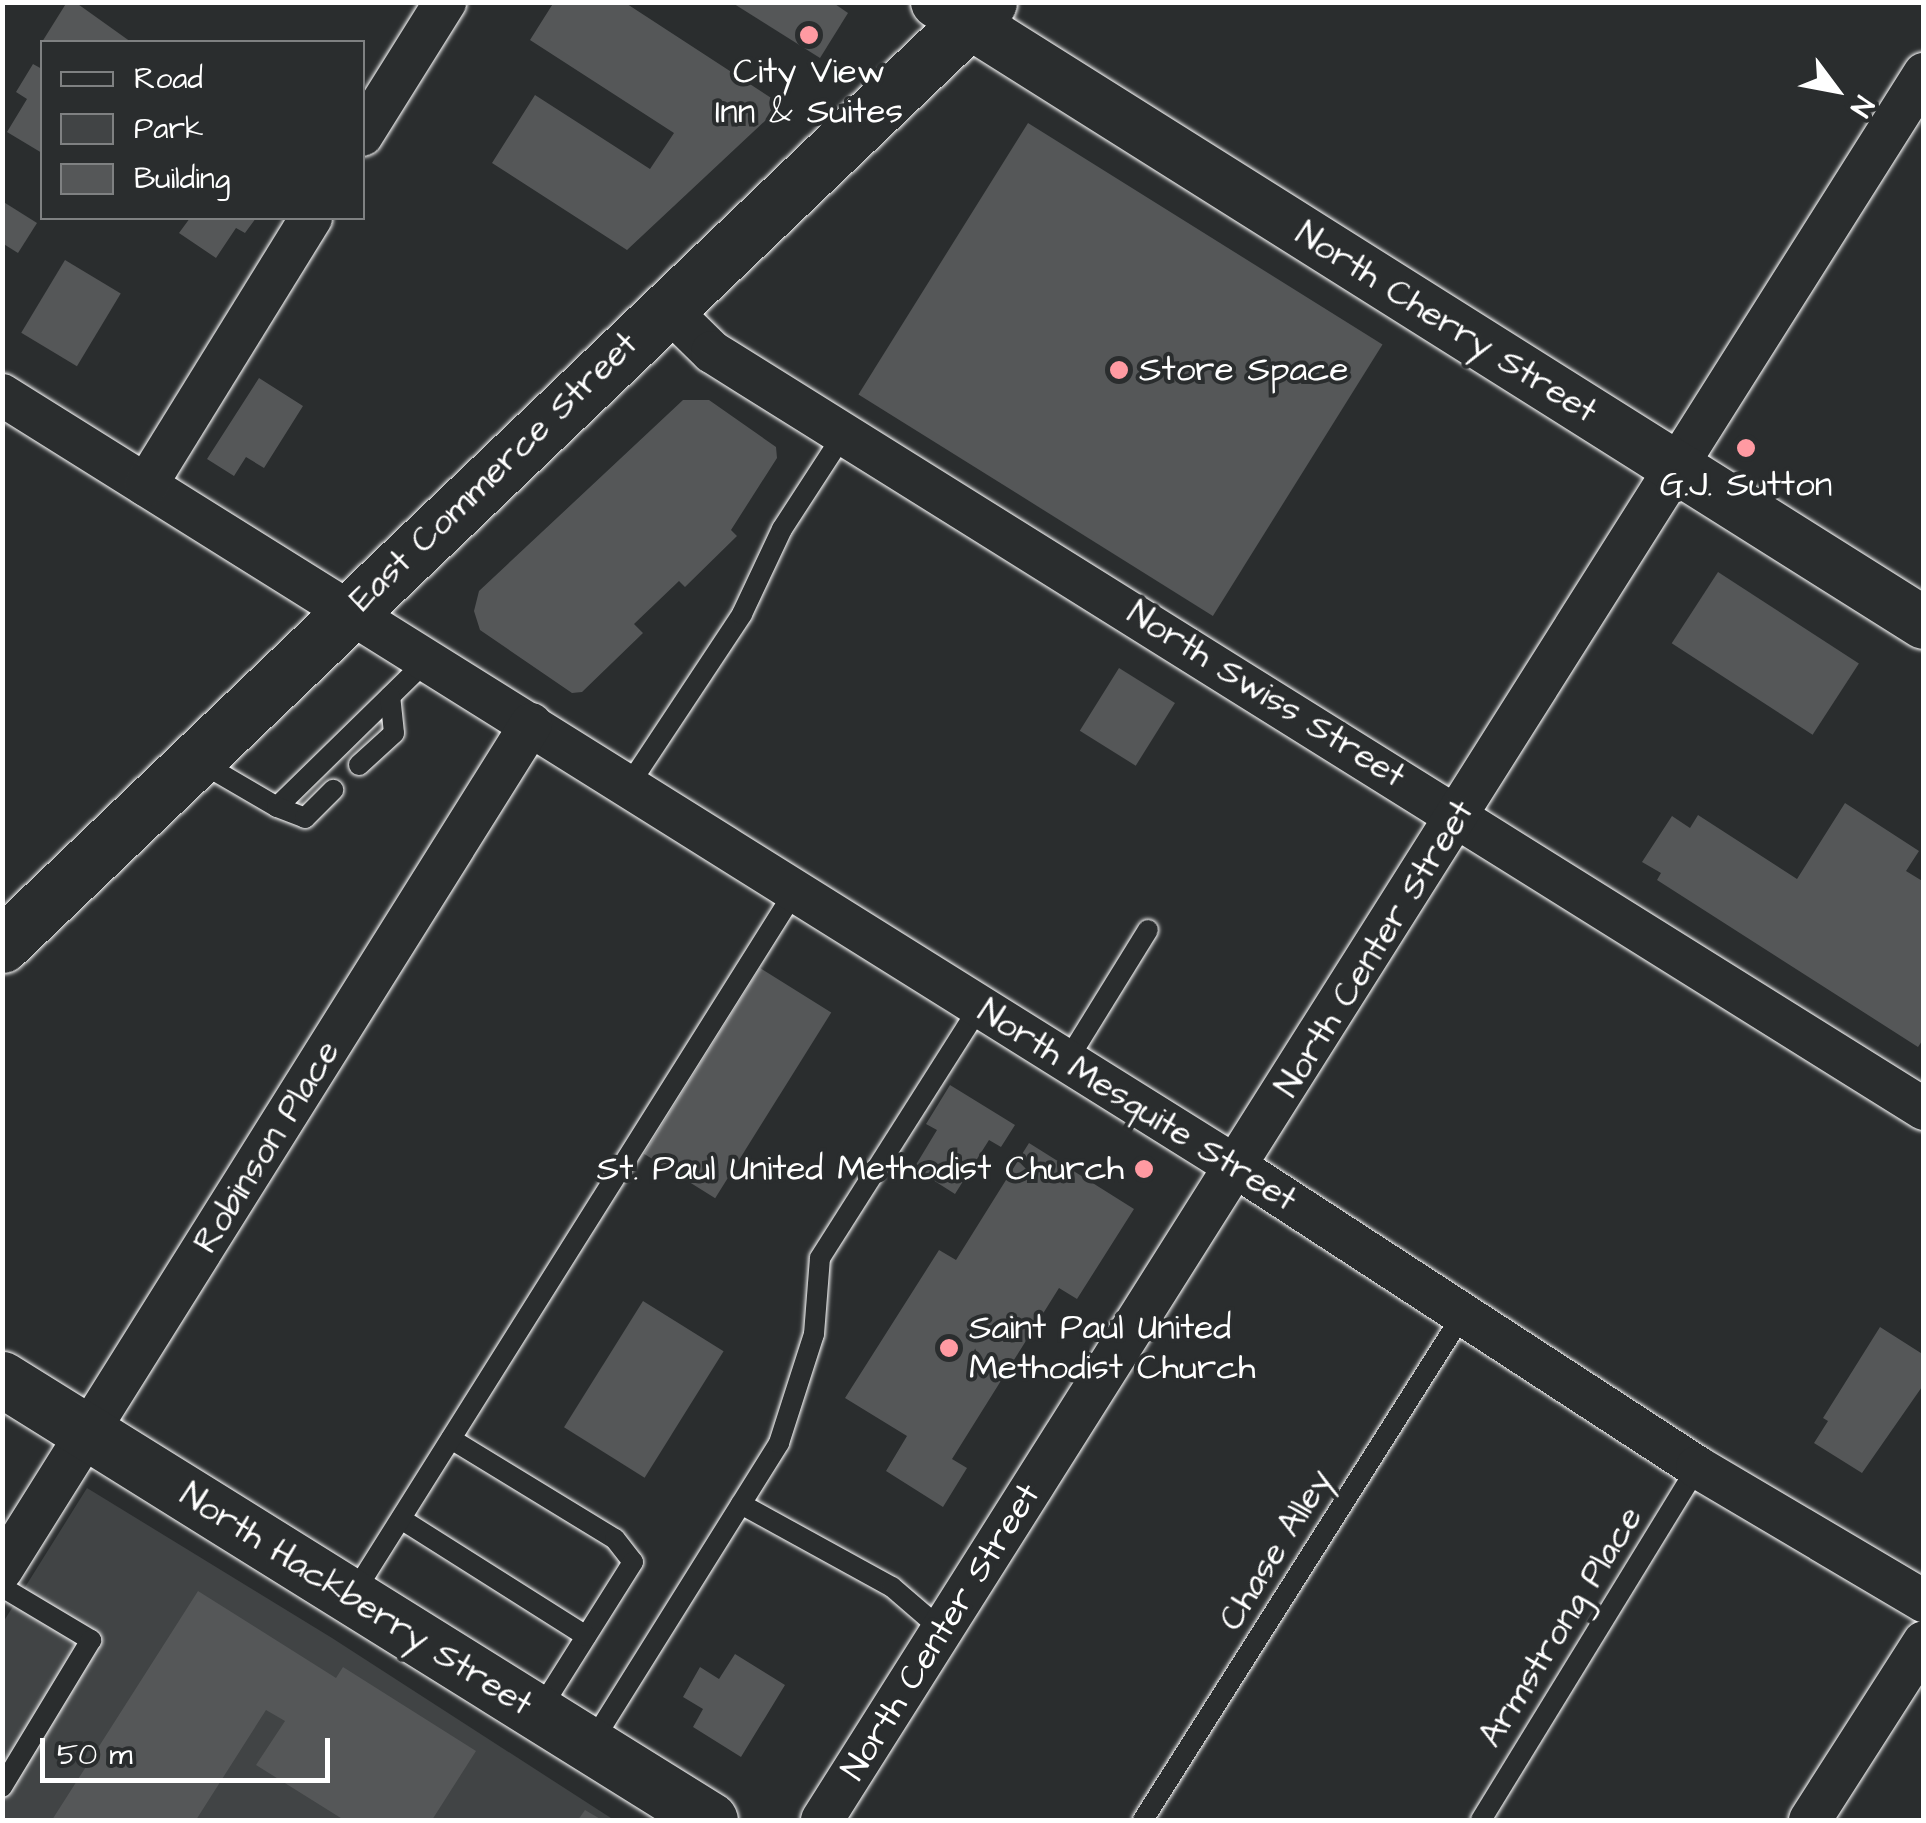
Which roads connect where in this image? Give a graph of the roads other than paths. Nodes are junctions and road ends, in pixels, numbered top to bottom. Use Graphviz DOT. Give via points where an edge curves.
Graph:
graph roads {
  1 [pos="445,2"];
  2 [pos="965,9"];
  3 [pos="1924,74"];
  4 [pos="365,130"];
  5 [pos="310,220"];
  6 [pos="666,307"];
  7 [pos="2,395"];
  8 [pos="843,434"];
  9 [pos="1676,468"];
  10 [pos="146,485"];
  11 [pos="350,612"];
  12 [pos="1924,623"];
  13 [pos="427,660"];
  14 [pos="390,696"];
  15 [pos="531,724"];
  16 [pos="194,759"];
  17 [pos="360,766"];
  18 [pos="630,786"];
  19 [pos="334,790"];
  20 [pos="277,806"];
  21 [pos="1459,815"];
  22 [pos="795,891"];
  23 [pos="1148,930"];
  24 [pos="2,945"];
  25 [pos="979,1007"];
  26 [pos="1067,1062"];
  27 [pos="1924,1108"];
  28 [pos="1238,1168"];
  29 [pos="1463,1314"];
  30 [pos="2,1379"];
  31 [pos="88,1433"];
  32 [pos="451,1439"];
  33 [pos="1697,1467"];
  34 [pos="741,1504"];
  35 [pos="400,1519"];
  36 [pos="2,1569"];
  37 [pos="2,1586"];
  38 [pos="352,1597"];
  39 [pos="1924,1601"];
  40 [pos="942,1630"];
  41 [pos="586,1636"];
  42 [pos="1924,1642"];
  43 [pos="538,1713"];
  44 [pos="590,1746"];
  45 [pos="2,1787"];
  46 [pos="710,1820"];
  47 [pos="822,1820"];
  48 [pos="1144,1820"];
  49 [pos="1481,1820"];
  50 [pos="1810,1820"];
  1 -- 4 [label="street"];
  2 -- 6 [label="main road, East Commerce Street"];
  2 -- 9 [label="street, North Cherry Street"];
  3 -- 9 [label="street, North Center Street"];
  5 -- 10 [label="street"];
  6 -- 8 [label="street, North Swiss Street" via="712,352"];
  6 -- 11 [label="main road, East Commerce Street"];
  7 -- 10 [label="street, North Mesquite Street"];
  8 -- 18 [label="lane" via="782,529 742,614"];
  8 -- 21 [label="street, North Swiss Street"];
  9 -- 12 [label="street, North Cherry Street"];
  9 -- 21 [label="street, North Center Street"];
  10 -- 11 [label="street, North Mesquite Street"];
  11 -- 13 [label="street, North Mesquite Street"];
  11 -- 16 [label="main road, East Commerce Street"];
  13 -- 14 [label="lane"];
  13 -- 15 [label="street, North Mesquite Street"];
  14 -- 17 [label="lane" via="394,732"];
  14 -- 20 [label="lane"];
  15 -- 18 [label="street, North Mesquite Street"];
  15 -- 31 [label="street, Robinson Place"];
  16 -- 20 [label="lane"];
  16 -- 24 [label="main road, East Commerce Street"];
  18 -- 22 [label="street, North Mesquite Street"];
  19 -- 20 [label="lane" via="305,818"];
  21 -- 27 [label="street, North Swiss Street"];
  21 -- 28 [label="street, North Center Street"];
  22 -- 25 [label="street, North Mesquite Street"];
  22 -- 32 [label="lane"];
  23 -- 26 [label="lane"];
  25 -- 26 [label="street, North Mesquite Street"];
  25 -- 34 [label="lane" via="820,1258 814,1334 779,1444"];
  26 -- 28 [label="street, North Mesquite Street"];
  28 -- 29 [label="street, North Mesquite Street"];
  28 -- 40 [label="street, North Center Street"];
  29 -- 33 [label="street, North Mesquite Street"];
  29 -- 48 [label="lane, Chase Alley"];
  30 -- 31 [label="main road, North Hackberry Street"];
  31 -- 36 [label="street, Robinson Place"];
  31 -- 38 [label="main road, North Hackberry Street"];
  32 -- 35 [label="lane"];
  32 -- 41 [label="lane" via="628,1550 632,1562"];
  33 -- 39 [label="street, North Mesquite Street"];
  33 -- 49 [label="lane, Armstrong Place"];
  34 -- 40 [label="lane" via="892,1588"];
  34 -- 44 [label="lane"];
  35 -- 38 [label="lane"];
  35 -- 41 [label="lane"];
  37 -- 45 [label="lane" via="91,1640"];
  38 -- 43 [label="main road, North Hackberry Street"];
  40 -- 47 [label="street, North Center Street"];
  41 -- 43 [label="lane"];
  42 -- 50 [label="street"];
  43 -- 44 [label="main road, North Hackberry Street"];
  44 -- 46 [label="main road, North Hackberry Street"];
}
